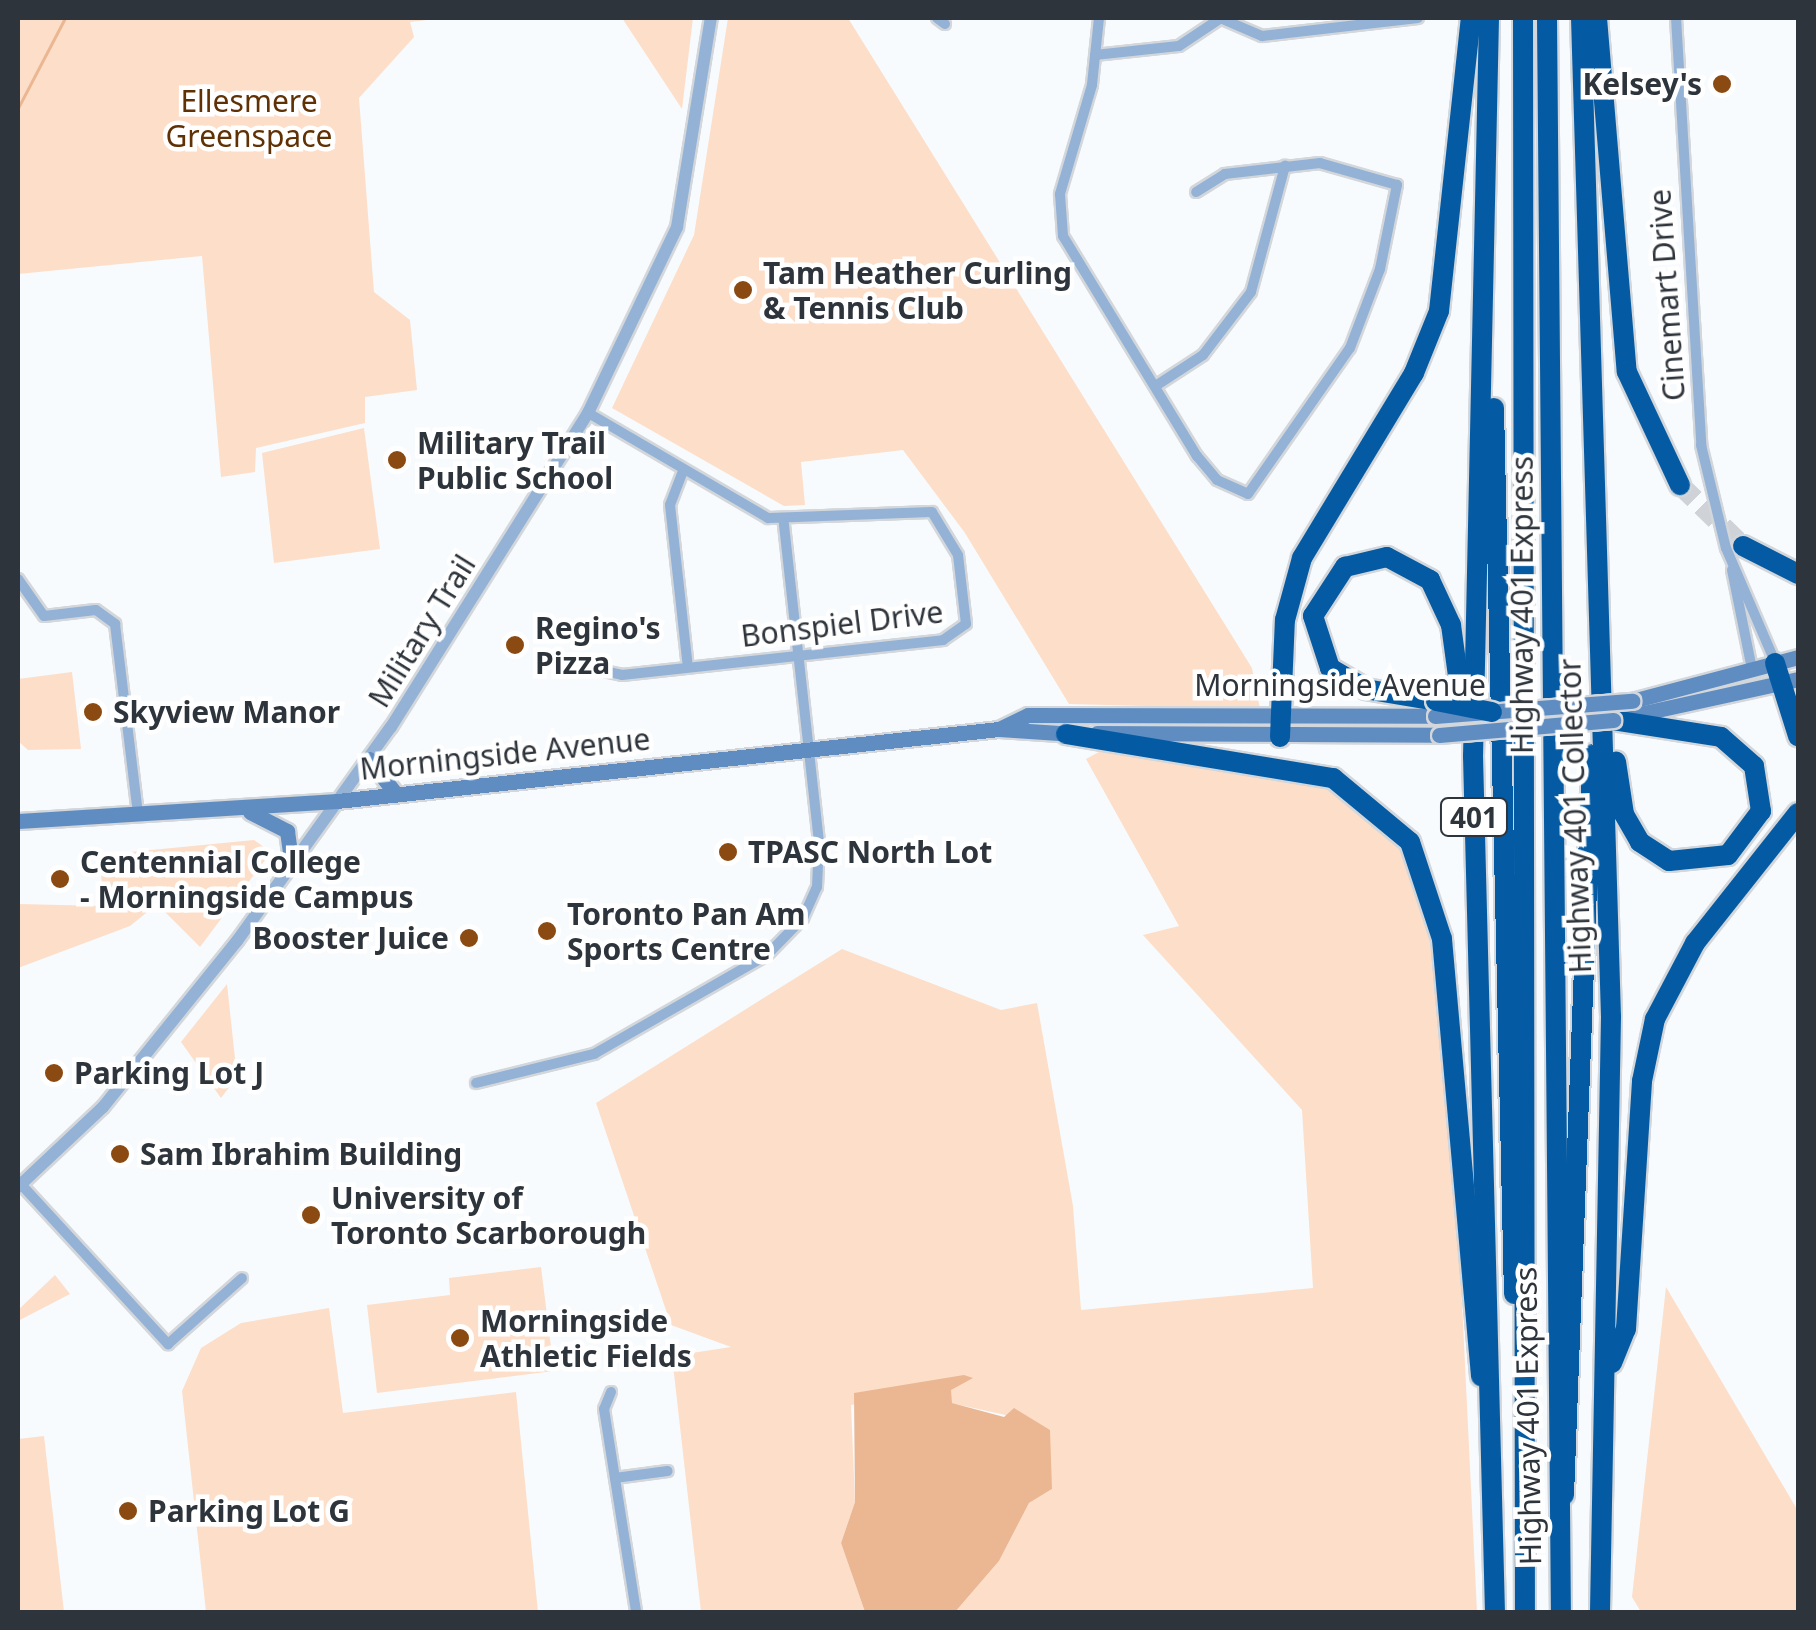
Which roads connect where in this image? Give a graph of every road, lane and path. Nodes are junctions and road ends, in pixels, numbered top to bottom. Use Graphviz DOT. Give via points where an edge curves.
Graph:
graph roads {
  1 [pos="711,18"];
  2 [pos="1099,18"];
  3 [pos="1221,18"];
  4 [pos="1418,18"];
  5 [pos="1471,18"];
  6 [pos="1489,18"];
  7 [pos="1522,18"];
  8 [pos="1547,18"];
  9 [pos="1581,18"];
  10 [pos="1597,18"];
  11 [pos="1676,18"];
  12 [pos="1095,55"];
  13 [pos="1285,166"];
  14 [pos="1488,187"];
  15 [pos="1196,192"];
  16 [pos="1157,385"];
  17 [pos="588,413"];
  18 [pos="684,471"];
  19 [pos="1680,485"];
  20 [pos="784,522"];
  21 [pos="1738,555"];
  22 [pos="1798,574"];
  23 [pos="18,579"];
  24 [pos="798,656"];
  25 [pos="1798,657"];
  26 [pos="1775,663"];
  27 [pos="585,667"];
  28 [pos="688,668"];
  29 [pos="1752,670"];
  30 [pos="1790,681"];
  31 [pos="1436,709"];
  32 [pos="1492,712"];
  33 [pos="1624,715"];
  34 [pos="1280,728"];
  35 [pos="999,729"];
  36 [pos="1066,734"];
  37 [pos="1798,736"];
  38 [pos="808,749"];
  39 [pos="1473,756"];
  40 [pos="369,759"];
  41 [pos="395,792"];
  42 [pos="337,801"];
  43 [pos="242,810"];
  44 [pos="1798,813"];
  45 [pos="138,819"];
  46 [pos="18,821"];
  47 [pos="292,866"];
  48 [pos="476,1083"];
  49 [pos="19,1184"];
  50 [pos="242,1278"];
  51 [pos="1606,1378"];
  52 [pos="610,1392"];
  53 [pos="1491,1448"];
  54 [pos="668,1470"];
  55 [pos="615,1478"];
  56 [pos="1561,1506"];
  57 [pos="1523,1548"];
  58 [pos="636,1612"];
  59 [pos="1495,1612"];
  60 [pos="1525,1612"];
  61 [pos="1561,1612"];
  62 [pos="1600,1612"];
  1 -- 17 [label="street, Military Trail" via="677,227"];
  2 -- 12 [label="street"];
  3 -- 4 [label="street" via="1262,36"];
  3 -- 12 [label="street" via="1179,46"];
  5 -- 34 [label="highway" via="1439,311 1414,373 1302,558 1285,620"];
  6 -- 14 [label="highway, 401"];
  7 -- 57 [label="highway, Highway 401 Express / 401" via="1530,1040"];
  8 -- 56 [label="highway, Highway 401 Express / 401"];
  9 -- 33 [label="highway, Highway 401 Collector"];
  10 -- 19 [label="highway" via="1627,372"];
  11 -- 21 [label="street, Cinemart Drive" via="1701,445"];
  12 -- 16 [label="street" via="1060,225"];
  13 -- 15 [label="street" via="1221,175"];
  13 -- 16 [label="street" via="1251,292 1203,356"];
  13 -- 16 [label="street" via="1360,170 1390,177 1397,192 1350,348 1248,494 1204,466"];
  14 -- 39 [label="highway, 401"];
  14 -- 57 [label="highway"];
  17 -- 18 [label="street"];
  17 -- 40 [label="street, Military Trail"];
  18 -- 20 [label="street"];
  18 -- 28 [label="street" via="670,505"];
  20 -- 24 [label="street"];
  20 -- 24 [label="street, Bonspiel Drive" via="925,508 955,548 964,599 964,629 954,638"];
  21 -- 22 [label="highway"];
  21 -- 26 [label="street, Cinemart Drive"];
  21 -- 29 [label="street, Cinemart Drive"];
  23 -- 45 [label="street" via="44,616 96,610 115,624"];
  24 -- 28 [label="street, Bonspiel Drive"];
  24 -- 38 [label="street"];
  25 -- 26 [label="main road, Morningside Avenue"];
  26 -- 29 [label="main road, Morningside Avenue"];
  26 -- 30 [label="highway"];
  27 -- 28 [label="street, Bonspiel Drive" via="622,675"];
  29 -- 33 [label="main road, Morningside Avenue"];
  30 -- 33 [label="main road, Morningside Avenue"];
  30 -- 37 [label="highway"];
  31 -- 32 [label="highway, bridge"];
  31 -- 34 [label="main road, Morningside Avenue"];
  31 -- 39 [label="highway" via="1366,689 1330,668 1312,616 1344,567 1370,558 1410,564 1444,599"];
  32 -- 33 [label="main road, Morningside Avenue, bridge"];
  33 -- 33 [label="highway" via="1721,737 1754,766 1762,811 1728,855 1670,861 1640,842 1624,814"];
  33 -- 34 [label="main road, Morningside Avenue, bridge" via="1438,735"];
  33 -- 51 [label="highway, Highway 401 Collector"];
  33 -- 56 [label="highway" via="1592,744 1571,1468"];
  34 -- 35 [label="main road, Morningside Avenue" via="1129,710 1028,716"];
  34 -- 36 [label="main road, Morningside Avenue"];
  35 -- 36 [label="main road, Morningside Avenue"];
  35 -- 38 [label="main road, Morningside Avenue"];
  36 -- 53 [label="highway" via="1332,778 1410,842 1442,939"];
  38 -- 41 [label="main road, Morningside Avenue"];
  38 -- 48 [label="street" via="818,887 790,936 594,1054"];
  39 -- 53 [label="highway, 401"];
  40 -- 41 [label="main road"];
  40 -- 42 [label="street, Military Trail"];
  41 -- 42 [label="main road, Morningside Avenue"];
  42 -- 43 [label="main road, Morningside Avenue"];
  42 -- 47 [label="street, Military Trail"];
  43 -- 45 [label="main road, Morningside Avenue"];
  43 -- 47 [label="main road" via="286,831"];
  44 -- 51 [label="highway" via="1695,943 1655,1019 1642,1081 1626,1329"];
  45 -- 46 [label="main road, Morningside Avenue"];
  47 -- 49 [label="street, Military Trail" via="127,1078"];
  49 -- 50 [label="street" via="168,1344"];
  51 -- 62 [label="highway, Highway 401 Collector"];
  52 -- 55 [label="street" via="604,1409"];
  53 -- 59 [label="highway, 401"];
  54 -- 55 [label="street"];
  55 -- 58 [label="street"];
  56 -- 61 [label="highway, Highway 401 Express / 401"];
  57 -- 60 [label="highway, Highway 401 Express / 401"];
}
